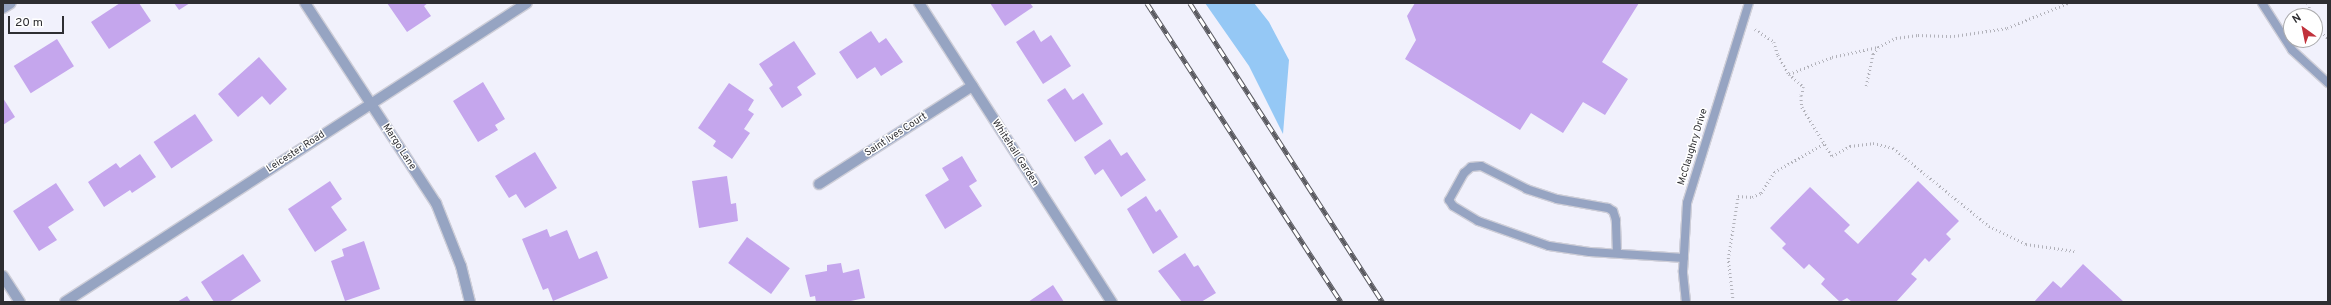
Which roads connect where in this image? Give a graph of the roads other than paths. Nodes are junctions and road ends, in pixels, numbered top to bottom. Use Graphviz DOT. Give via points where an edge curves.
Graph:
graph roads {
  1 [pos="11,3"];
  2 [pos="305,3"];
  3 [pos="528,3"];
  4 [pos="919,3"];
  5 [pos="1749,3"];
  6 [pos="2262,3"];
  7 [pos="3,8"];
  8 [pos="2328,83"];
  9 [pos="972,86"];
  10 [pos="370,103"];
  11 [pos="819,184"];
  12 [pos="1617,253"];
  13 [pos="1684,258"];
  14 [pos="3,276"];
  15 [pos="20,302"];
  16 [pos="65,302"];
  17 [pos="470,302"];
  18 [pos="1112,302"];
  19 [pos="1686,302"];
  1 -- 7 [label="street"];
  2 -- 10 [label="street, Margo Lane"];
  3 -- 10 [label="street, Leicester Road"];
  4 -- 9 [label="street, Whitehall Garden"];
  5 -- 13 [label="lane, McClaughry Drive" via="1687,203"];
  6 -- 8 [label="lane" via="2292,50"];
  9 -- 11 [label="street, Saint Ives Court"];
  9 -- 18 [label="street, Whitehall Garden"];
  10 -- 16 [label="street, Leicester Road"];
  10 -- 17 [label="street, Margo Lane" via="436,203 461,266"];
  12 -- 12 [label="lane" via="1549,246 1478,221 1453,206 1449,200 1464,173 1471,167 1481,166 1527,189 1557,199 1613,211 1616,220"];
  12 -- 13 [label="lane"];
  13 -- 19 [label="lane, McClaughry Drive"];
  14 -- 15 [label="street"];
}
